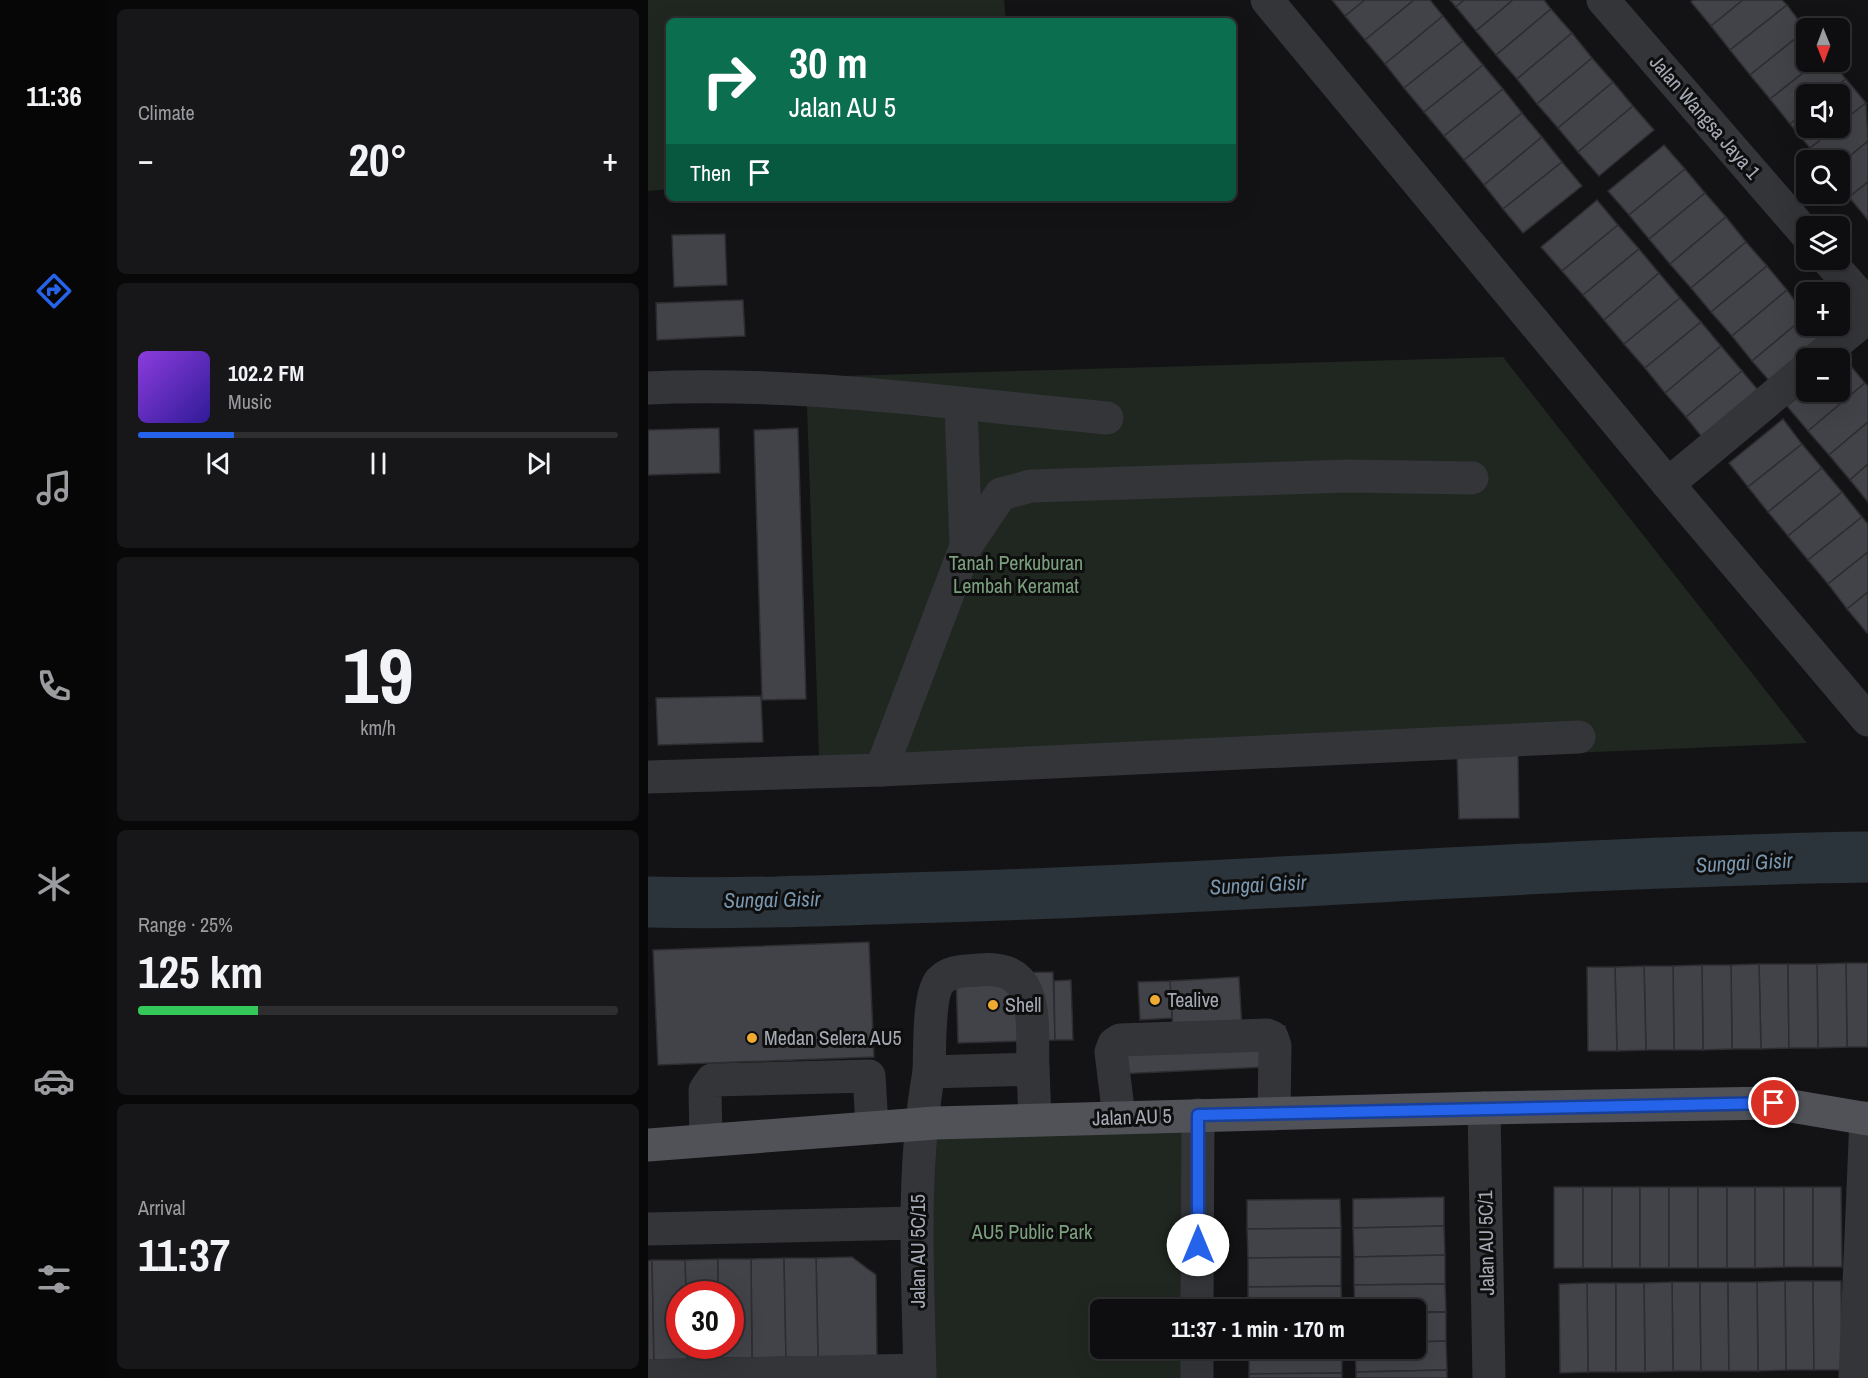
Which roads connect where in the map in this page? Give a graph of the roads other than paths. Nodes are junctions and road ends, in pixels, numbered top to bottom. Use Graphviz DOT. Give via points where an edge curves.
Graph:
graph roads {
  1 [pos="1267,0"];
  2 [pos="1603,0"];
  3 [pos="1796,222"];
  4 [pos="1837,270"];
  5 [pos="1868,305"];
  6 [pos="1868,317"];
  7 [pos="1830,348"];
  8 [pos="1796,377"];
  9 [pos="648,388"];
  10 [pos="961,404"];
  11 [pos="1107,418"];
  12 [pos="1472,478"];
  13 [pos="1668,484"];
  14 [pos="966,546"];
  15 [pos="1868,720"];
  16 [pos="1579,737"];
  17 [pos="881,770"];
  18 [pos="648,777"];
  19 [pos="1033,1068"];
  20 [pos="928,1072"];
  21 [pos="1484,1108"];
  22 [pos="1274,1114"];
  23 [pos="1198,1115"];
  24 [pos="1119,1117"];
  25 [pos="1867,1119"];
  26 [pos="1035,1120"];
  27 [pos="920,1124"];
  28 [pos="872,1126"];
  29 [pos="706,1139"];
  30 [pos="648,1145"];
  31 [pos="917,1223"];
  32 [pos="648,1229"];
  33 [pos="1197,1299"];
  34 [pos="1197,1359"];
  35 [pos="920,1374"];
  36 [pos="648,1376"];
  37 [pos="1197,1378"];
  38 [pos="1489,1378"];
  39 [pos="1855,1378"];
  1 -- 13 [label="street"];
  2 -- 3 [label="street, Jalan Wangsa Jaya 1"];
  4 -- 5 [label="street"];
  6 -- 7 [label="street"];
  8 -- 13 [label="street"];
  9 -- 10 [label="street" via="810,391"];
  10 -- 11 [label="street"];
  10 -- 14 [label="street"];
  12 -- 14 [label="street" via="1348,476 1031,486 1001,494"];
  13 -- 15 [label="street"];
  14 -- 17 [label="street"];
  16 -- 17 [label="street"];
  17 -- 18 [label="street"];
  19 -- 20 [label="street"];
  19 -- 20 [label="street, Jalan AU 5C/15" via="1030,995 1022,982 995,969 954,972 940,981 933,1002"];
  19 -- 26 [label="street, Jalan AU 5C/15"];
  20 -- 27 [label="street, Jalan AU 5C/15"];
  21 -- 22 [label="main road, Jalan AU 5"];
  21 -- 25 [label="main road, Jalan AU 5" via="1774,1103"];
  21 -- 38 [label="street, Jalan AU 5C/1"];
  22 -- 23 [label="main road, Jalan AU 5"];
  22 -- 24 [label="street" via="1275,1046 1267,1035 1120,1040 1111,1052"];
  23 -- 24 [label="main road, Jalan AU 5"];
  23 -- 33 [label="street"];
  24 -- 26 [label="main road, Jalan AU 5"];
  25 -- 39 [label="street"];
  26 -- 27 [label="main road, Jalan AU 5"];
  27 -- 28 [label="main road, Jalan AU 5"];
  27 -- 31 [label="street, Jalan AU 5C/15"];
  28 -- 29 [label="main road, Jalan AU 5"];
  28 -- 29 [label="street" via="868,1076 712,1080 705,1090"];
  29 -- 30 [label="main road, Jalan AU 5"];
  31 -- 32 [label="street"];
  31 -- 35 [label="street, Jalan AU 5C/15"];
  34 -- 37 [label="street"];
  35 -- 36 [label="street"];
}
